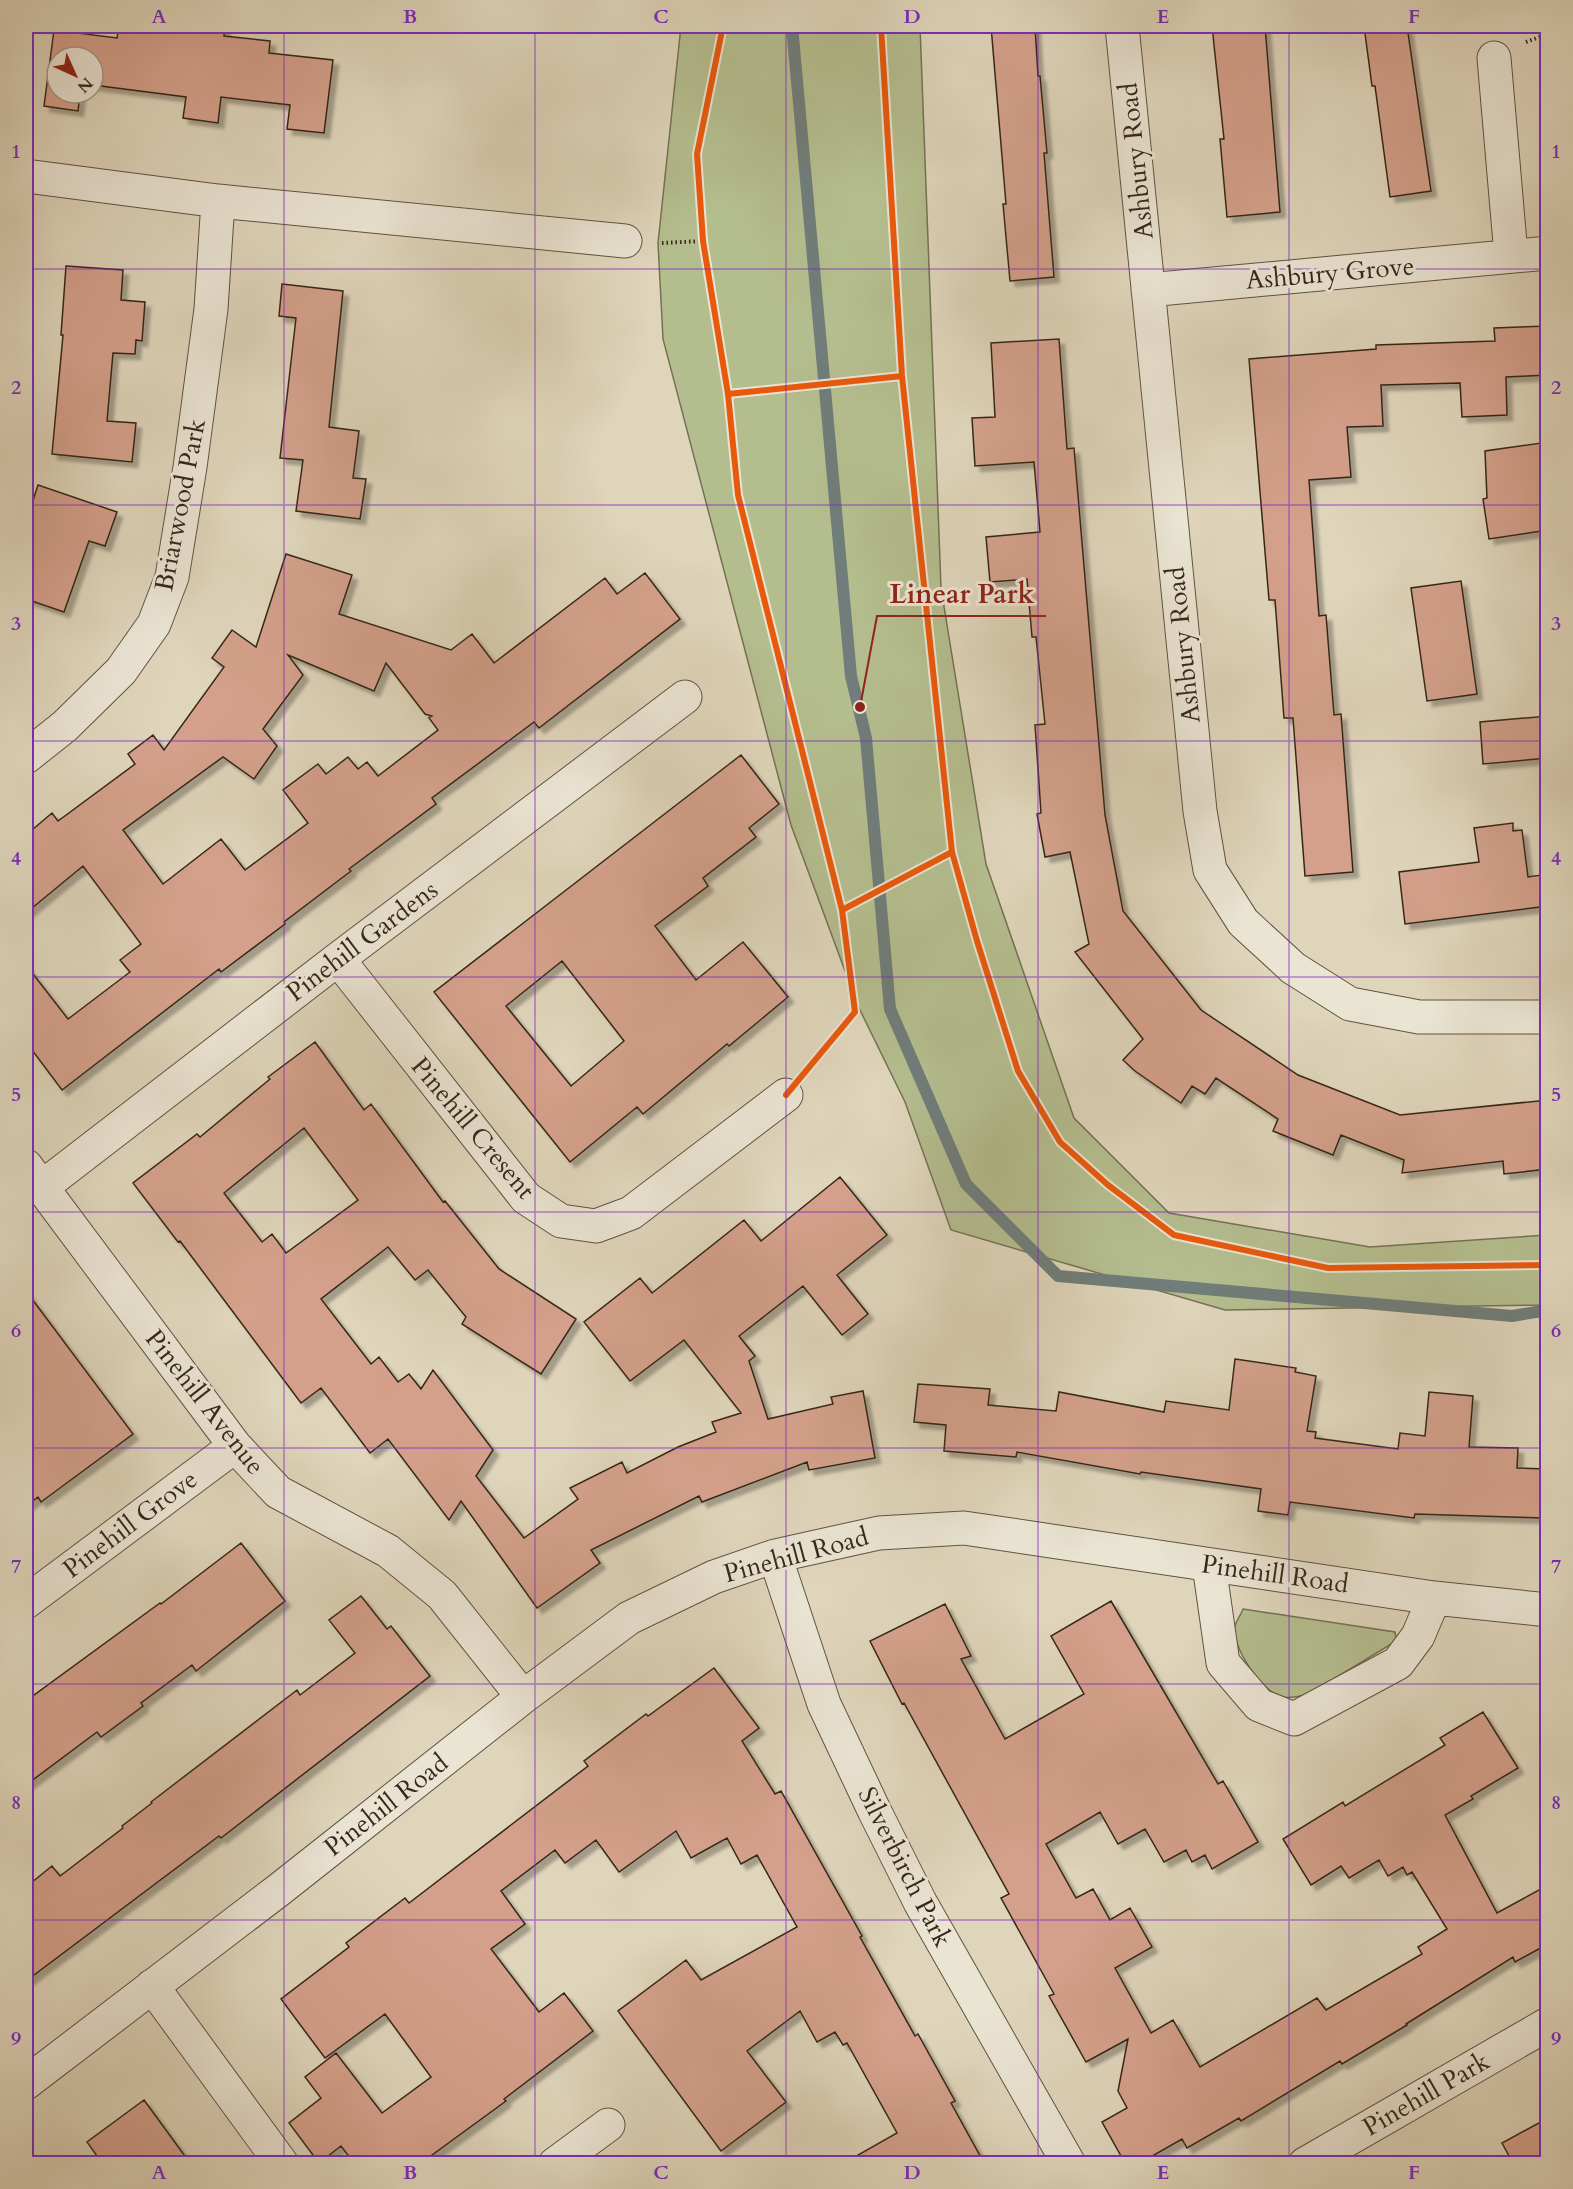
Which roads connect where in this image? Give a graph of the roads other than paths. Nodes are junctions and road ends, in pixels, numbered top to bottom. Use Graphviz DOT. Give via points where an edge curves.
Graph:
graph roads {
  1 [pos="1122,26"];
  2 [pos="1494,58"];
  3 [pos="26,176"];
  4 [pos="218,201"];
  5 [pos="625,241"];
  6 [pos="1548,254"];
  7 [pos="1511,255"];
  8 [pos="1148,290"];
  9 [pos="685,697"];
  10 [pos="26,757"];
  11 [pos="338,959"];
  12 [pos="1548,1017"];
  13 [pos="786,1095"];
  14 [pos="34,1176"];
  15 [pos="235,1446"];
  16 [pos="775,1556"];
  17 [pos="1209,1564"];
  18 [pos="1434,1598"];
  19 [pos="26,1602"];
  20 [pos="1548,1610"];
  21 [pos="523,1697"];
  22 [pos="152,1986"];
  23 [pos="1548,2024"];
  24 [pos="26,2083"];
  25 [pos="608,2125"];
  26 [pos="282,2163"];
  27 [pos="555,2163"];
  28 [pos="1069,2163"];
  29 [pos="1305,2163"];
  1 -- 8 [label="street, Ashbury Road"];
  2 -- 7 [label="street"];
  3 -- 4 [label="street"];
  4 -- 5 [label="street"];
  4 -- 10 [label="street, Briarwood Park" via="209,320 172,577 154,624 121,671 65,726"];
  6 -- 7 [label="street, Ashbury Grove"];
  7 -- 8 [label="street, Ashbury Grove"];
  8 -- 12 [label="street, Ashbury Road" via="1200,811 1210,870 1243,922 1293,968 1350,1004 1419,1017"];
  9 -- 11 [label="street, Pinehill Gardens"];
  11 -- 13 [label="street, Pinehill Cresent" via="526,1198 561,1221 596,1226 631,1213"];
  11 -- 14 [label="street, Pinehill Gardens"];
  14 -- 15 [label="street, Pinehill Avenue"];
  15 -- 19 [label="street, Pinehill Grove"];
  15 -- 21 [label="street, Pinehill Avenue" via="278,1492 388,1551 442,1595"];
  16 -- 17 [label="street, Pinehill Road" via="879,1533 964,1528"];
  16 -- 21 [label="street, Pinehill Road" via="714,1577 629,1618"];
  16 -- 28 [label="street, Silverbirch Park" via="824,1704 874,1810 920,1902"];
  17 -- 18 [label="street, Pinehill Road"];
  17 -- 18 [label="street" via="1223,1663 1259,1705 1294,1719 1398,1663 1418,1636"];
  18 -- 20 [label="street, Pinehill Road"];
  21 -- 22 [label="street, Pinehill Road"];
  22 -- 24 [label="street, Pinehill Road"];
  22 -- 26 [label="street"];
  23 -- 29 [label="street, Pinehill Park"];
  25 -- 27 [label="street"];
}
